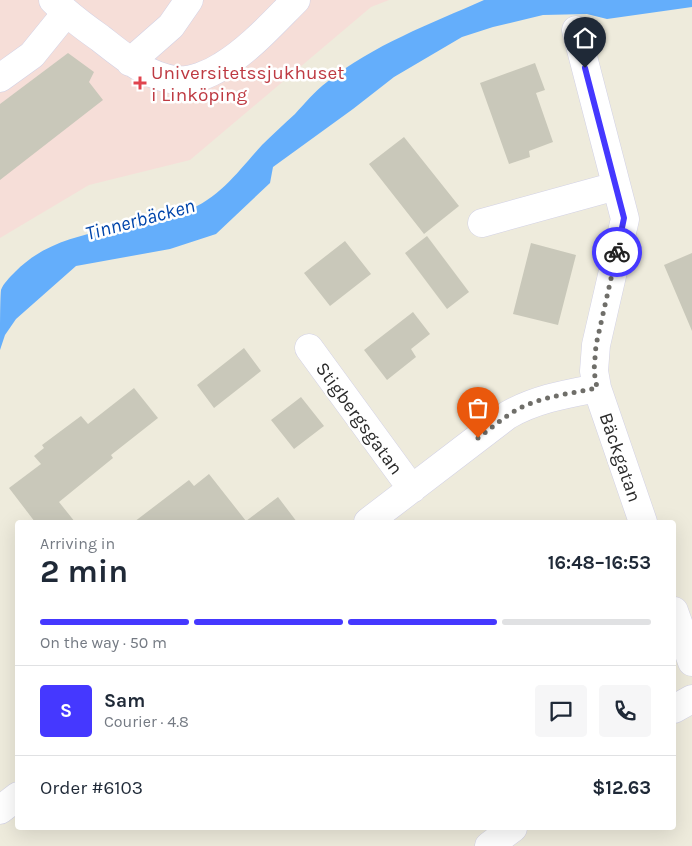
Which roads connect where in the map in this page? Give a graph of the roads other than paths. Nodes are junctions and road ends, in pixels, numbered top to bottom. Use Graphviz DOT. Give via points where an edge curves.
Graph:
graph roads {
  1 [pos="189,0"];
  2 [pos="296,0"];
  3 [pos="59,6"];
  4 [pos="576,30"];
  5 [pos="130,62"];
  6 [pos="0,78"];
  7 [pos="616,186"];
  8 [pos="482,223"];
  9 [pos="309,348"];
  10 [pos="597,388"];
  11 [pos="412,489"];
  12 [pos="371,520"];
  13 [pos="643,520"];
  14 [pos="676,616"];
  15 [pos="692,662"];
  16 [pos="692,699"];
  17 [pos="676,708"];
  18 [pos="15,798"];
  19 [pos="0,810"];
  20 [pos="510,830"];
  21 [pos="489,846"];
  1 -- 5 [label="street" via="171,26"];
  2 -- 5 [label="street" via="254,41 222,66 198,77 177,80 154,74"];
  3 -- 5 [label="street"];
  3 -- 6 [label="street" via="32,55"];
  4 -- 7 [label="street, Bäckgatan"];
  7 -- 8 [label="street"];
  7 -- 10 [label="street, Bäckgatan" via="624,218 596,345 594,371"];
  9 -- 11 [label="street, Stigbergsgatan"];
  10 -- 11 [label="street, Stigbergsgatan" via="550,397 524,406"];
  10 -- 13 [label="street, Bäckgatan"];
  11 -- 12 [label="street, Stigbergsgatan"];
  14 -- 15 [label="street"];
  16 -- 17 [label="street"];
  18 -- 19 [label="street"];
  20 -- 21 [label="street"];
}
